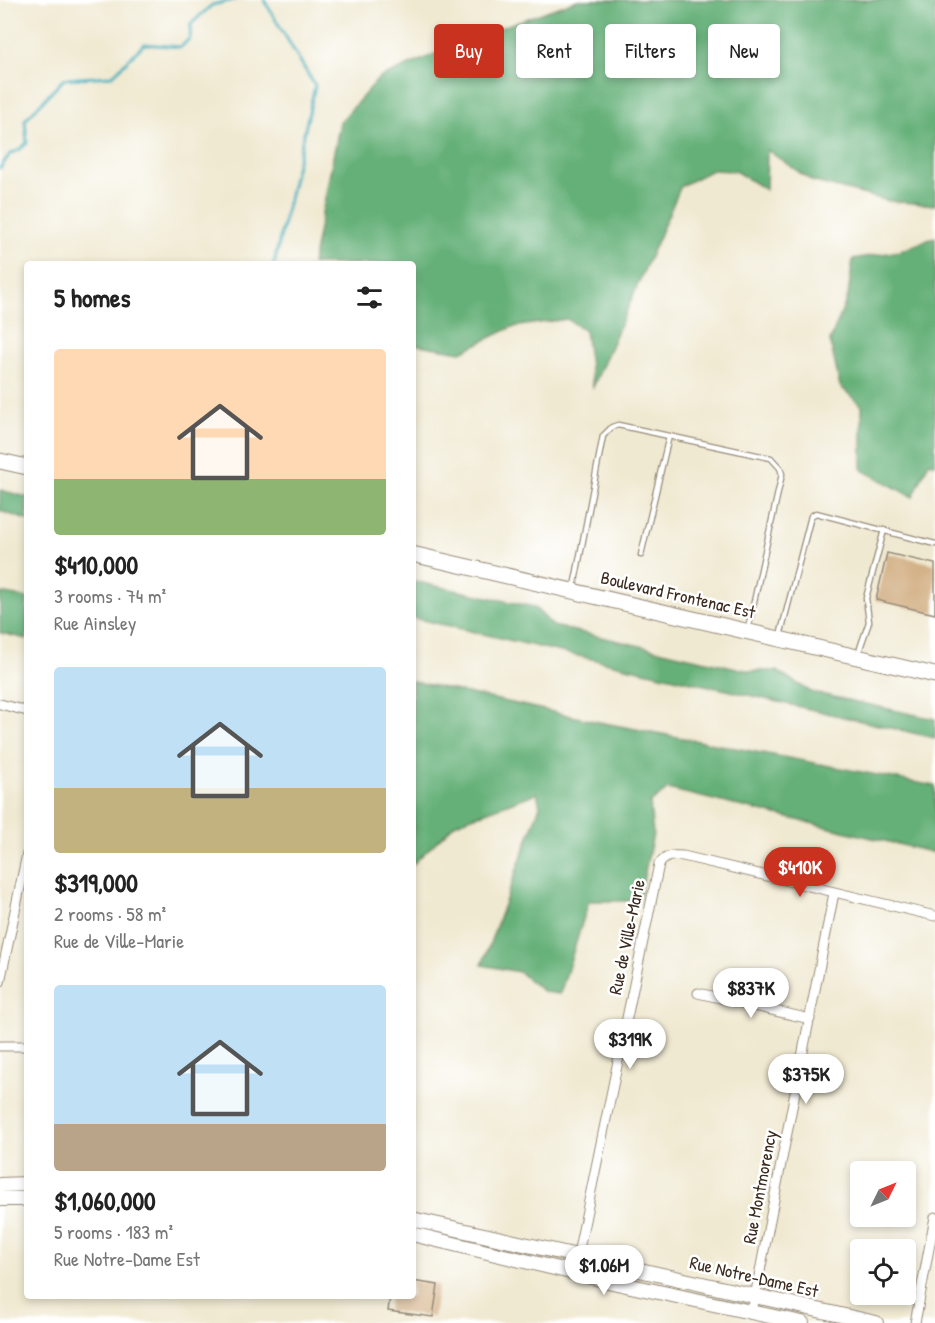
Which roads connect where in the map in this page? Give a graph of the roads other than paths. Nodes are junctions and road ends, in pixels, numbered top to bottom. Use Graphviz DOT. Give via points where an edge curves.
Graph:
graph roads {
  1 [pos="669,436"];
  2 [pos="0,460"];
  3 [pos="24,466"];
  4 [pos="884,530"];
  5 [pos="935,544"];
  6 [pos="416,555"];
  7 [pos="641,555"];
  8 [pos="573,591"];
  9 [pos="747,631"];
  10 [pos="779,639"];
  11 [pos="857,657"];
  12 [pos="935,675"];
  13 [pos="0,704"];
  14 [pos="24,710"];
  15 [pos="24,868"];
  16 [pos="834,893"];
  17 [pos="935,916"];
  18 [pos="0,982"];
  19 [pos="698,993"];
  20 [pos="810,1018"];
  21 [pos="0,1046"];
  22 [pos="24,1046"];
  23 [pos="24,1184"];
  24 [pos="0,1185"];
  25 [pos="0,1199"];
  26 [pos="24,1199"];
  27 [pos="935,1217"];
  28 [pos="416,1220"];
  29 [pos="444,1226"];
  30 [pos="416,1235"];
  31 [pos="440,1241"];
  32 [pos="578,1255"];
  33 [pos="574,1273"];
  34 [pos="755,1296"];
  35 [pos="752,1312"];
  36 [pos="849,1320"];
  37 [pos="802,1323"];
  38 [pos="876,1323"];
  39 [pos="915,1323"];
  1 -- 7 [label="lane"];
  1 -- 8 [label="lane" via="618,425 603,436"];
  1 -- 9 [label="lane" via="771,458 780,468 778,498"];
  2 -- 3 [label="main road"];
  4 -- 5 [label="lane"];
  4 -- 10 [label="lane" via="820,513 811,516"];
  4 -- 11 [label="lane" via="866,598 869,622"];
  6 -- 8 [label="main road, Boulevard Frontenac Est"];
  8 -- 9 [label="main road, Boulevard Frontenac Est"];
  9 -- 10 [label="main road, Boulevard Frontenac Est"];
  10 -- 11 [label="main road, Boulevard Frontenac Est"];
  11 -- 12 [label="main road, Boulevard Frontenac Est"];
  13 -- 14 [label="street"];
  15 -- 18 [label="street"];
  16 -- 17 [label="street"];
  16 -- 20 [label="street, Rue Montmorency"];
  16 -- 32 [label="street, Rue de Ville-Marie" via="683,856 671,855 659,864"];
  19 -- 20 [label="street"];
  20 -- 34 [label="street, Rue Montmorency"];
  21 -- 22 [label="street"];
  23 -- 24 [label="street"];
  25 -- 26 [label="street"];
  27 -- 39 [label="street"];
  28 -- 29 [label="street, Rue Notre-Dame Est"];
  29 -- 31 [label="lane"];
  29 -- 32 [label="street, Rue Notre-Dame Est"];
  30 -- 31 [label="street, Rue Notre-Dame Est"];
  31 -- 33 [label="street, Rue Notre-Dame Est"];
  32 -- 33 [label="street, Rue de Ville-Marie"];
  32 -- 34 [label="street, Rue Notre-Dame Est"];
  33 -- 35 [label="street, Rue Notre-Dame Est"];
  34 -- 35 [label="street, Rue Montmorency"];
  34 -- 36 [label="street, Rue Notre-Dame Est"];
  35 -- 37 [label="street, Rue Notre-Dame Est"];
  36 -- 38 [label="street, Rue Notre-Dame Est"];
}
